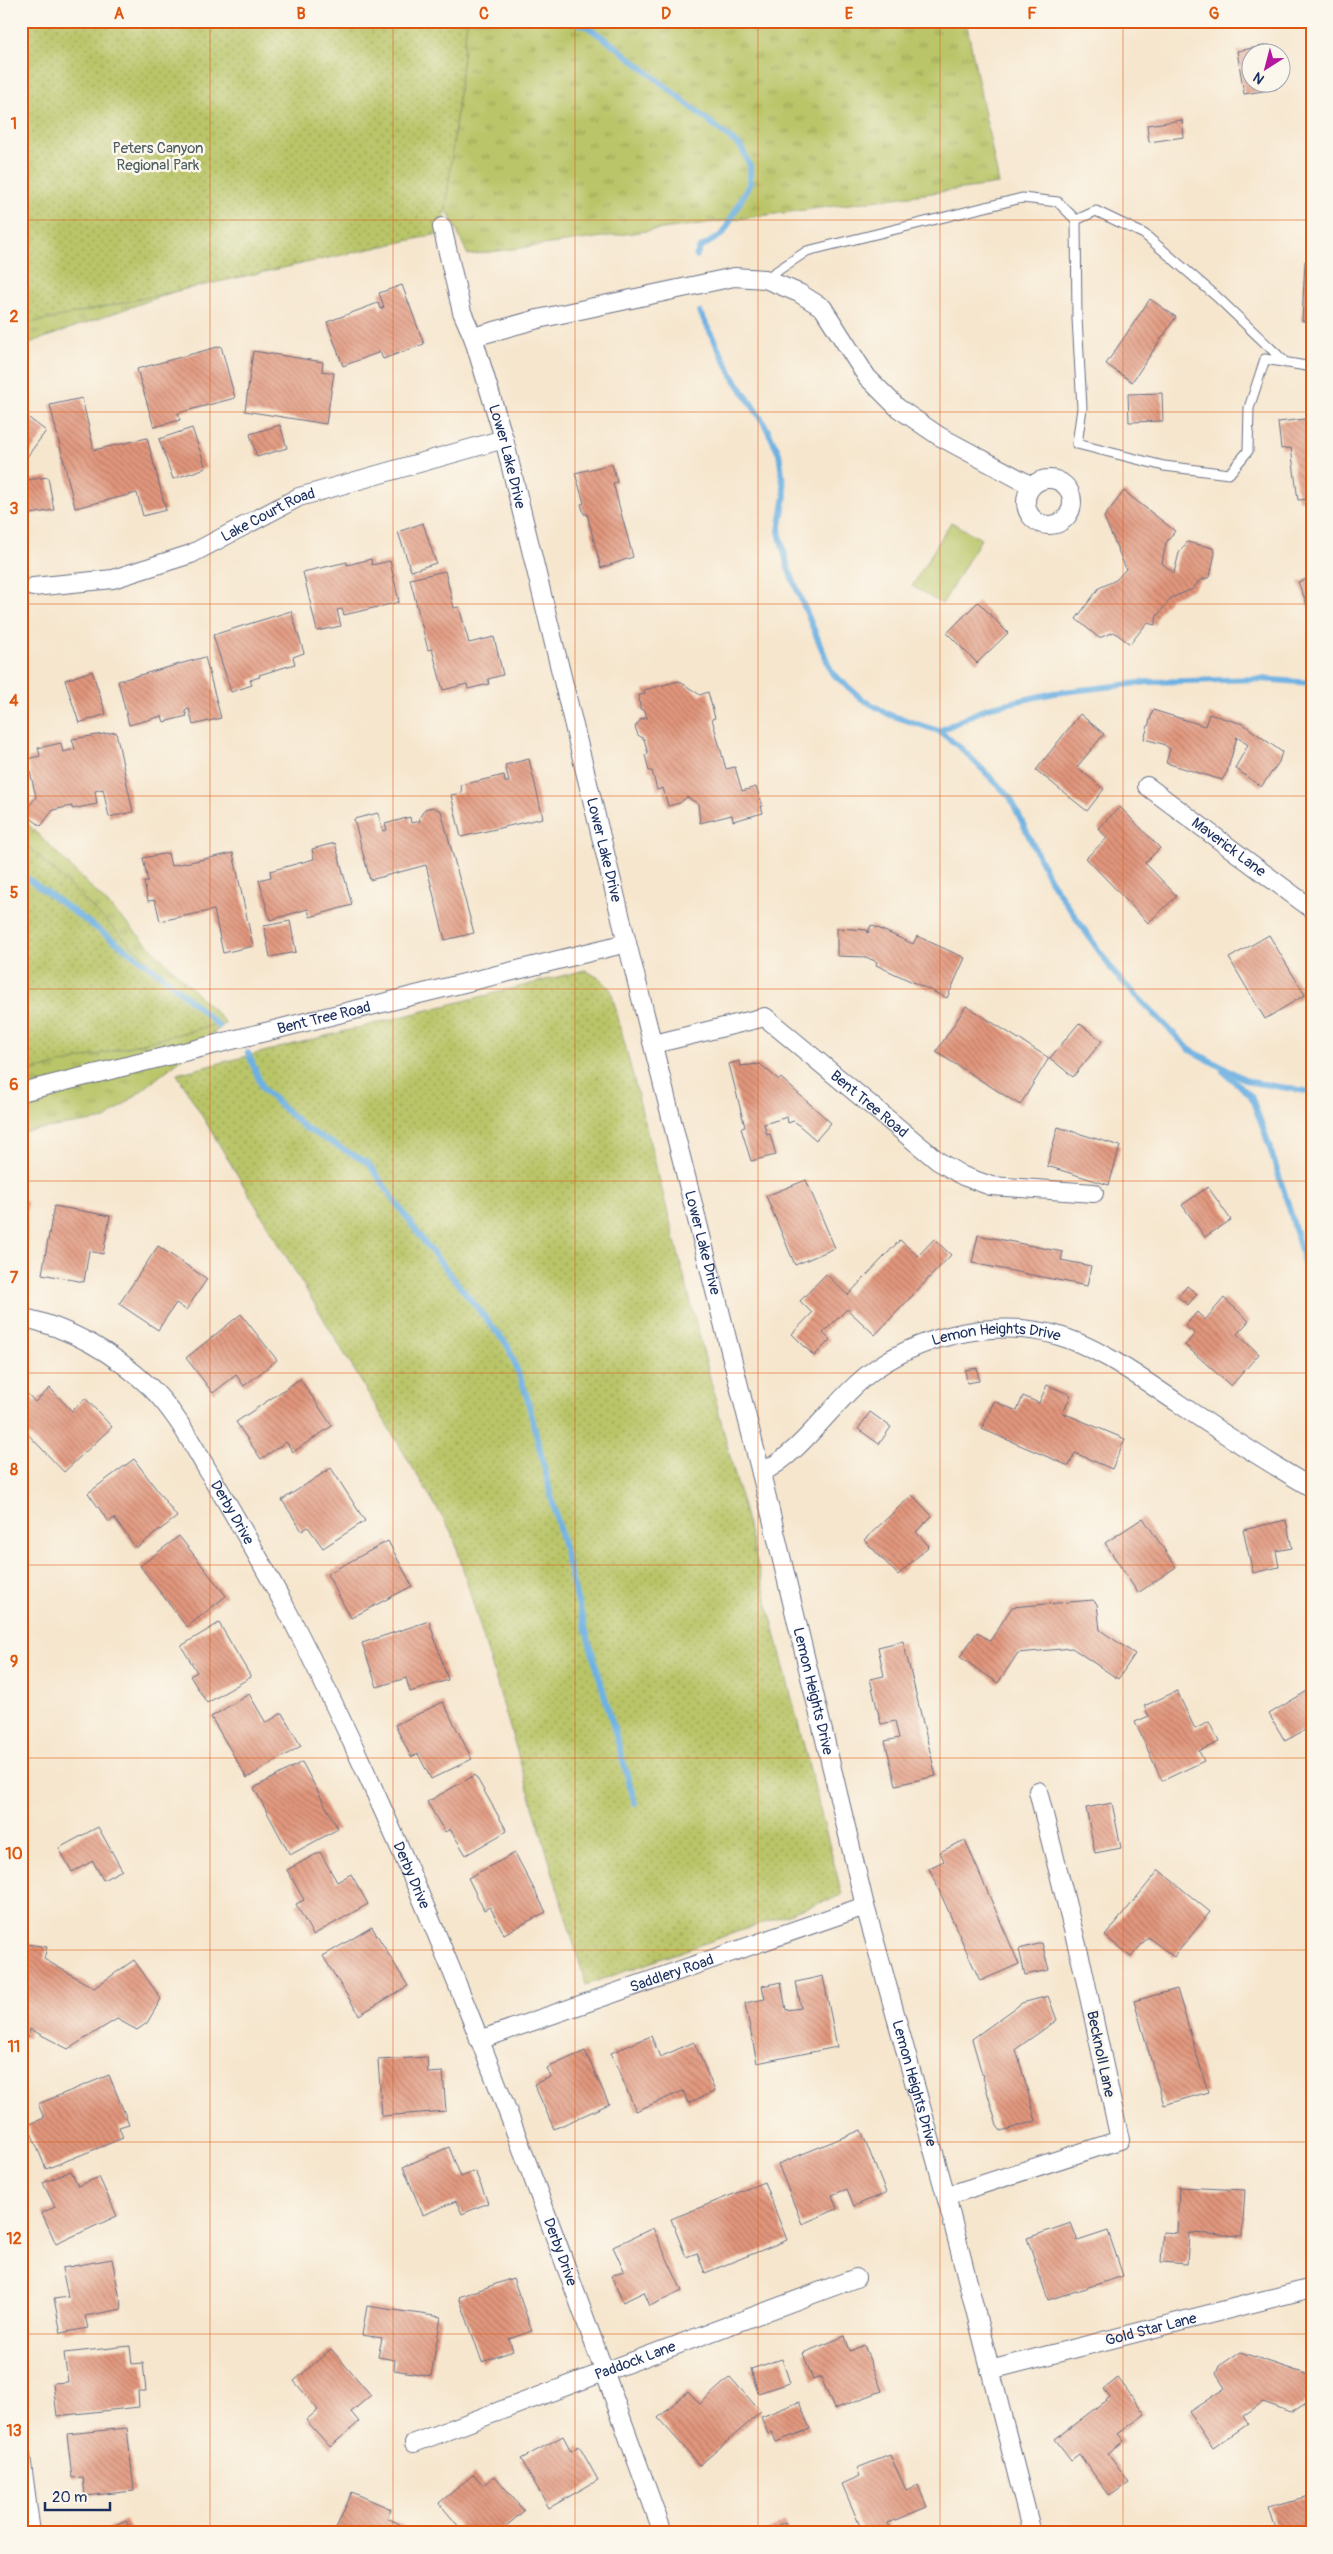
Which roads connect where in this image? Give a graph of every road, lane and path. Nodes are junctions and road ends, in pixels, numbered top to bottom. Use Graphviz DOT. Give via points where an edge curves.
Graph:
graph roads {
  1 [pos="1076,220"];
  2 [pos="442,227"];
  3 [pos="765,279"];
  4 [pos="473,337"];
  5 [pos="1286,363"];
  6 [pos="1312,367"];
  7 [pos="504,439"];
  8 [pos="1032,486"];
  9 [pos="33,587"];
  10 [pos="1147,786"];
  11 [pos="1312,909"];
  12 [pos="627,943"];
  13 [pos="654,1044"];
  14 [pos="21,1092"];
  15 [pos="1094,1193"];
  16 [pos="21,1317"];
  17 [pos="761,1473"];
  18 [pos="1312,1488"];
  19 [pos="1038,1792"];
  20 [pos="865,1906"];
  21 [pos="478,2040"];
  22 [pos="946,2196"];
  23 [pos="856,2278"];
  24 [pos="1312,2288"];
  25 [pos="990,2370"];
  26 [pos="605,2371"];
  27 [pos="414,2443"];
  28 [pos="21,2456"];
  29 [pos="31,2533"];
  30 [pos="663,2533"];
  31 [pos="1032,2533"];
  1 -- 3 [label="lane" via="1058,202 1022,198 806,251"];
  1 -- 5 [label="lane" via="1096,211 1144,234 1216,296"];
  1 -- 5 [label="lane" via="1082,408 1077,444 1164,466 1229,474 1248,451 1249,408 1265,360"];
  2 -- 4 [label="street, Lower Lake Drive" via="462,312"];
  3 -- 4 [label="street" via="734,277 538,319"];
  3 -- 8 [label="street" via="823,308 867,377 898,408 939,436"];
  4 -- 7 [label="street, Lower Lake Drive"];
  5 -- 6 [label="lane"];
  7 -- 9 [label="street, Lake Court Road" via="299,497 191,554 113,579"];
  7 -- 12 [label="street, Lower Lake Drive"];
  10 -- 11 [label="street, Maverick Lane"];
  12 -- 13 [label="street, Lower Lake Drive"];
  12 -- 14 [label="street, Bent Tree Road"];
  13 -- 15 [label="street, Bent Tree Road" via="766,1017 938,1161 963,1176 991,1186"];
  13 -- 17 [label="street, Lower Lake Drive"];
  16 -- 21 [label="street, Derby Drive" via="79,1336 117,1360 151,1388 177,1418 270,1576 328,1689 403,1853"];
  17 -- 18 [label="street, Lemon Heights Drive" via="788,1456 832,1408 877,1368 907,1350 968,1332 1029,1330 1056,1335 1108,1358"];
  17 -- 20 [label="street, Lemon Heights Drive"];
  19 -- 22 [label="street, Becknoll Lane" via="1083,1969 1120,2140"];
  20 -- 21 [label="street, Saddlery Road"];
  20 -- 22 [label="street, Lemon Heights Drive"];
  21 -- 26 [label="street, Derby Drive"];
  22 -- 25 [label="street, Lemon Heights Drive"];
  23 -- 26 [label="street, Paddock Lane"];
  24 -- 25 [label="street, Gold Star Lane"];
  25 -- 31 [label="street, Lemon Heights Drive"];
  26 -- 27 [label="street, Paddock Lane"];
  26 -- 30 [label="street, Derby Drive"];
  28 -- 29 [label="street"];
}
